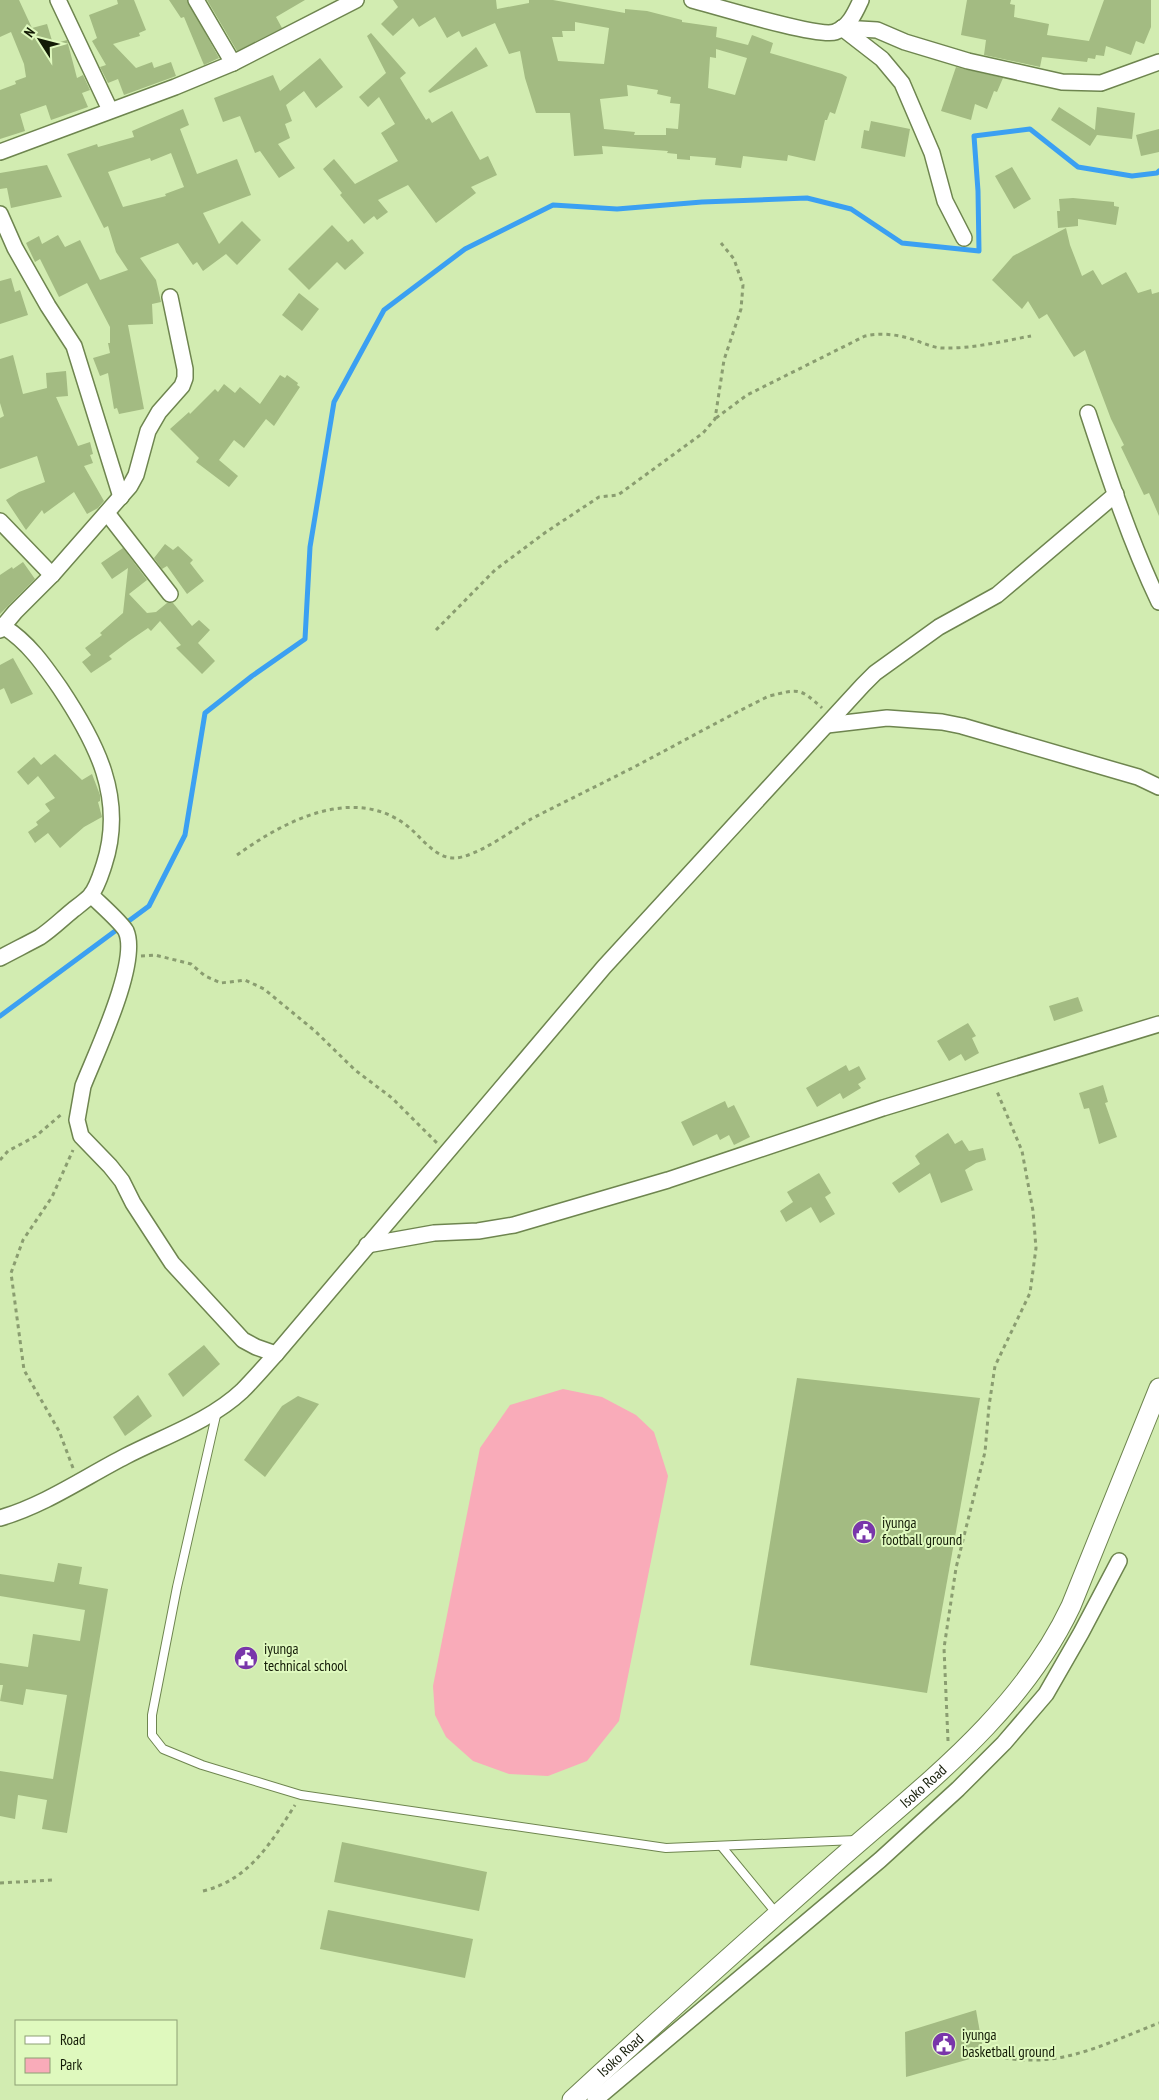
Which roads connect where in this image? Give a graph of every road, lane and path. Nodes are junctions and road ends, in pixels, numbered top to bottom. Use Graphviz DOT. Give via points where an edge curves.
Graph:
graph roads {
  1 [pos="58,0"];
  2 [pos="196,0"];
  3 [pos="356,0"];
  4 [pos="692,0"];
  5 [pos="861,0"];
  6 [pos="842,28"];
  7 [pos="1159,62"];
  8 [pos="233,63"];
  9 [pos="110,110"];
  10 [pos="0,152"];
  11 [pos="0,214"];
  12 [pos="964,238"];
  13 [pos="721,243"];
  14 [pos="170,297"];
  15 [pos="1031,336"];
  16 [pos="1088,412"];
  17 [pos="715,419"];
  18 [pos="1116,494"];
  19 [pos="121,497"];
  20 [pos="107,513"];
  21 [pos="0,521"];
  22 [pos="52,574"];
  23 [pos="170,594"];
  24 [pos="1159,602"];
  25 [pos="2,629"];
  26 [pos="436,630"];
  27 [pos="830,721"];
  28 [pos="1159,787"];
  29 [pos="237,855"];
  30 [pos="91,895"];
  31 [pos="127,956"];
  32 [pos="0,958"];
  33 [pos="1159,1024"];
  34 [pos="990,1075"];
  35 [pos="79,1100"];
  36 [pos="81,1136"];
  37 [pos="446,1152"];
  38 [pos="0,1160"];
  39 [pos="367,1245"];
  40 [pos="276,1354"];
  41 [pos="1158,1394"];
  42 [pos="217,1409"];
  43 [pos="78,1483"];
  44 [pos="0,1518"];
  45 [pos="1119,1561"];
  46 [pos="949,1765"];
  47 [pos="302,1795"];
  48 [pos="861,1840"];
  49 [pos="722,1847"];
  50 [pos="54,1880"];
  51 [pos="0,1882"];
  52 [pos="203,1891"];
  53 [pos="777,1914"];
  54 [pos="1159,2023"];
  55 [pos="989,2054"];
  56 [pos="572,2100"];
  57 [pos="595,2100"];
  1 -- 9 [label="street"];
  2 -- 8 [label="street"];
  3 -- 8 [label="street"];
  4 -- 6 [label="street" via="822,33 833,33"];
  5 -- 6 [label="street" via="853,18"];
  6 -- 7 [label="street" via="877,30 968,61 1062,82 1102,83"];
  6 -- 12 [label="street" via="882,59 902,83 932,153 946,201"];
  8 -- 9 [label="street"];
  9 -- 10 [label="street"];
  11 -- 19 [label="street" via="15,248 74,346"];
  13 -- 17 [label="path" via="734,259 743,285 740,309 724,360"];
  14 -- 19 [label="street" via="185,378 180,389 153,421 136,475"];
  15 -- 17 [label="path" via="943,348 894,335 877,333 865,336 747,395"];
  16 -- 18 [label="street"];
  17 -- 26 [label="path" via="704,433 618,495 599,497 502,564"];
  18 -- 24 [label="street"];
  18 -- 27 [label="street" via="997,595 939,627 875,673"];
  19 -- 20 [label="street"];
  20 -- 22 [label="street"];
  20 -- 23 [label="street"];
  21 -- 22 [label="street"];
  22 -- 25 [label="street"];
  25 -- 30 [label="street" via="17,635 29,646 81,720 101,760 111,802 109,849"];
  27 -- 28 [label="street" via="887,718 962,726 1138,777"];
  27 -- 29 [label="path" via="805,693 792,691 769,696 473,853 455,859 443,856 406,825 371,807 343,807 288,823"];
  27 -- 37 [label="street" via="604,967"];
  30 -- 31 [label="street" via="126,931"];
  30 -- 32 [label="street" via="42,936"];
  31 -- 35 [label="street" via="117,1003"];
  31 -- 37 [label="path" via="173,959 190,964 221,983 245,980 264,988 355,1070 392,1098"];
  33 -- 34 [label="street"];
  34 -- 39 [label="street" via="668,1180 514,1225 434,1233"];
  34 -- 46 [label="path" via="1022,1151 1036,1248 1030,1293 995,1366 986,1452 956,1568 944,1648"];
  35 -- 36 [label="street" via="77,1120"];
  35 -- 38 [label="path" via="36,1136 8,1151"];
  36 -- 40 [label="street" via="122,1181 172,1263 243,1340"];
  36 -- 43 [label="path" via="52,1197 23,1240 11,1273 24,1370 59,1430"];
  37 -- 39 [label="street"];
  39 -- 40 [label="street"];
  40 -- 42 [label="street" via="242,1391"];
  41 -- 46 [label="street, Isoko Road" via="1058,1633 1012,1698"];
  42 -- 43 [label="street"];
  42 -- 47 [label="lane" via="177,1587 152,1715 152,1735 163,1749 202,1765"];
  43 -- 44 [label="street"];
  45 -- 57 [label="street" via="1050,1687 1004,1743 880,1860"];
  46 -- 48 [label="street, Isoko Road"];
  47 -- 49 [label="lane" via="666,1848"];
  47 -- 52 [label="path" via="254,1863 229,1882"];
  48 -- 49 [label="lane"];
  48 -- 53 [label="street, Isoko Road"];
  49 -- 53 [label="lane"];
  50 -- 51 [label="path"];
  53 -- 56 [label="street, Isoko Road"];
  54 -- 55 [label="path" via="1104,2045 1050,2058 1027,2060"];
}
